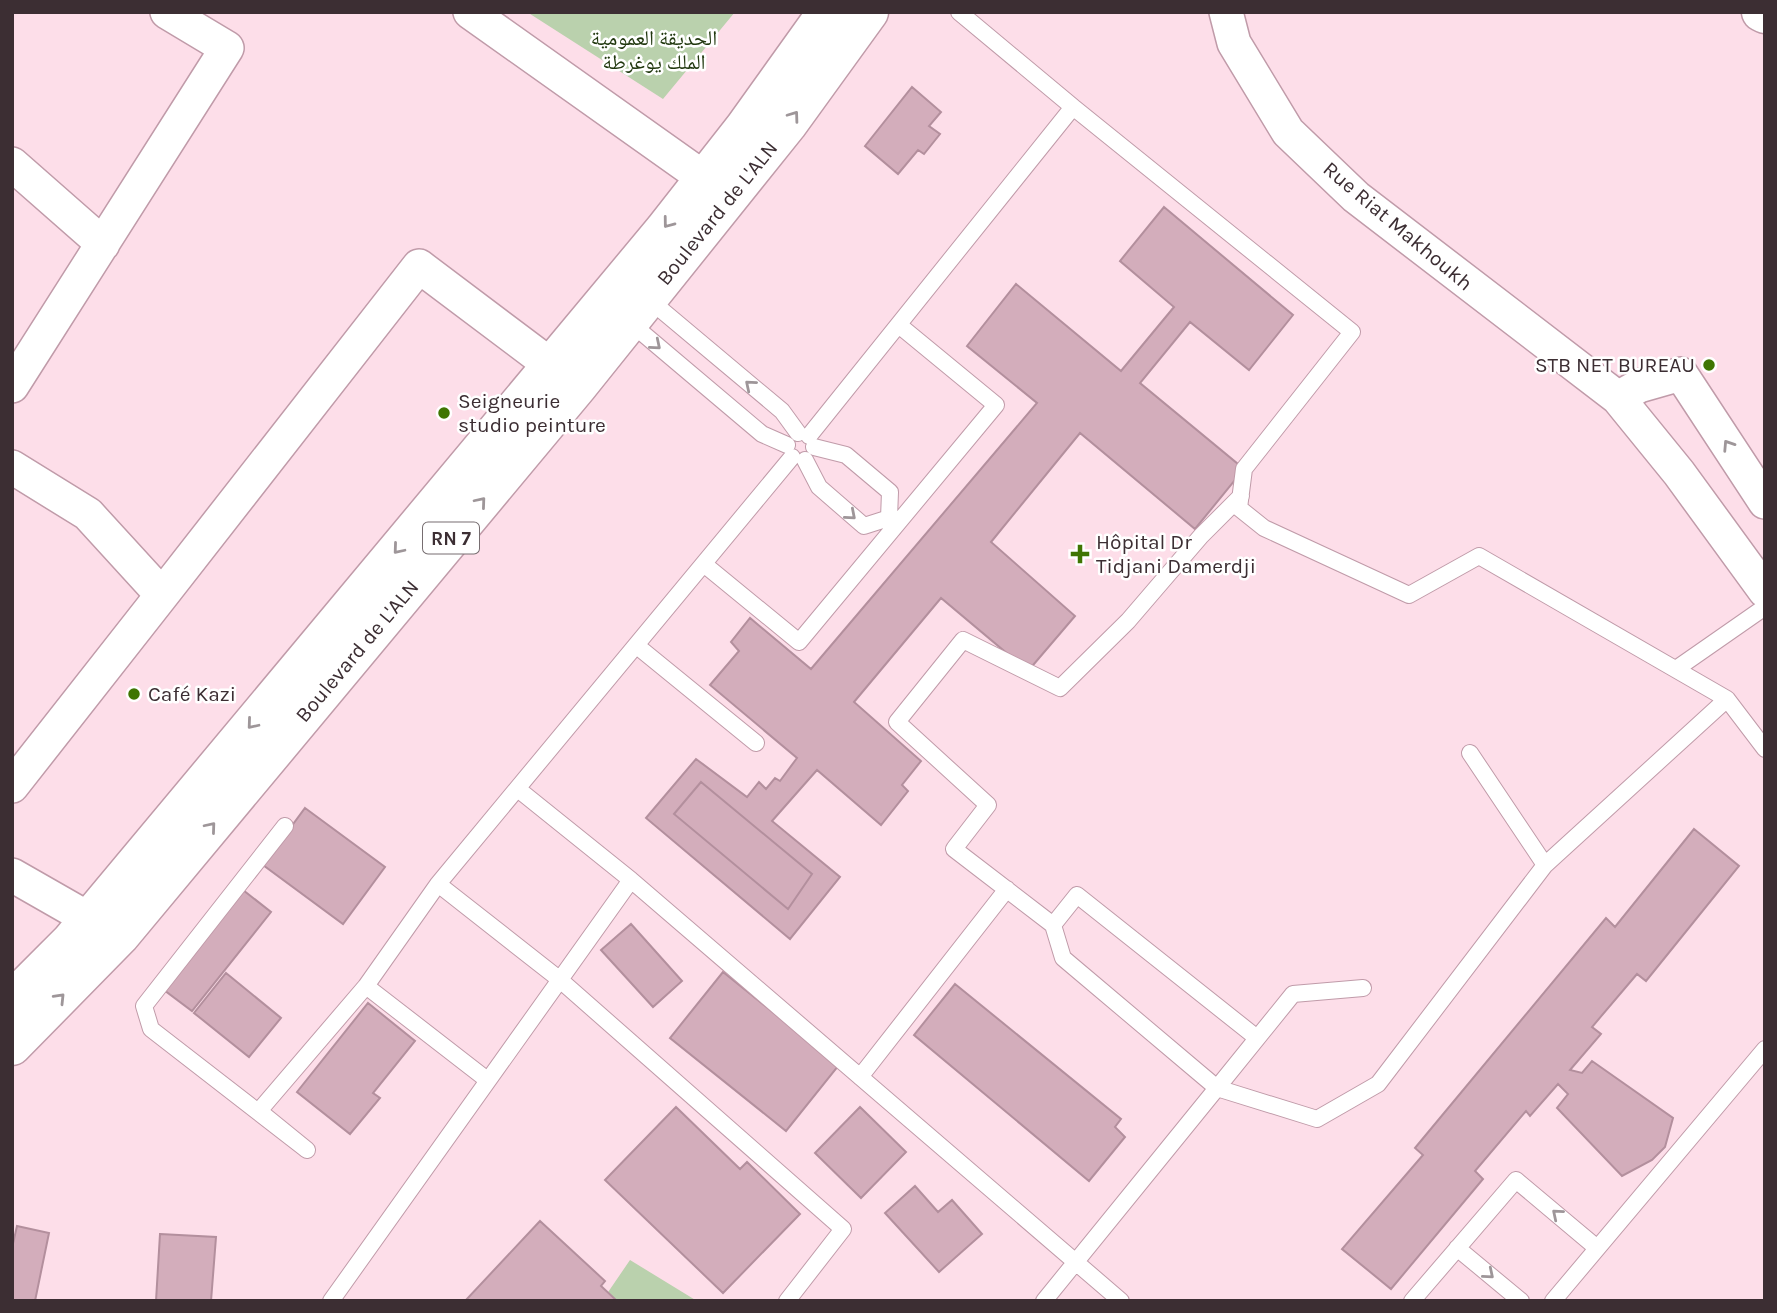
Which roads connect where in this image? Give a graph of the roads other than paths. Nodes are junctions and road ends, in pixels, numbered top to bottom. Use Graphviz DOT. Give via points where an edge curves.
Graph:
graph roads {
  1 [pos="167,12"];
  2 [pos="470,12"];
  3 [pos="827,12"];
  4 [pos="869,12"];
  5 [pos="959,12"];
  6 [pos="1226,12"];
  7 [pos="1073,107"];
  8 [pos="12,164"];
  9 [pos="717,187"];
  10 [pos="103,244"];
  11 [pos="626,300"];
  12 [pos="900,326"];
  13 [pos="565,376"];
  14 [pos="12,386"];
  15 [pos="1618,398"];
  16 [pos="801,446"];
  17 [pos="12,467"];
  18 [pos="1747,475"];
  19 [pos="1241,496"];
  20 [pos="1765,502"];
  21 [pos="1703,507"];
  22 [pos="893,521"];
  23 [pos="705,565"];
  24 [pos="1765,591"];
  25 [pos="162,595"];
  26 [pos="1765,607"];
  27 [pos="637,646"];
  28 [pos="1676,669"];
  29 [pos="1727,699"];
  30 [pos="756,743"];
  31 [pos="1765,749"];
  32 [pos="1470,752"];
  33 [pos="12,786"];
  34 [pos="519,790"];
  35 [pos="285,826"];
  36 [pos="1545,865"];
  37 [pos="12,875"];
  38 [pos="631,880"];
  39 [pos="438,884"];
  40 [pos="1007,889"];
  41 [pos="1054,925"];
  42 [pos="104,928"];
  43 [pos="559,979"];
  44 [pos="366,986"];
  45 [pos="1363,988"];
  46 [pos="12,1000"];
  47 [pos="1257,1038"];
  48 [pos="12,1046"];
  49 [pos="1765,1049"];
  50 [pos="860,1077"];
  51 [pos="486,1079"];
  52 [pos="1217,1087"];
  53 [pos="1457,1248"];
  54 [pos="1597,1248"];
  55 [pos="1077,1263"];
  56 [pos="331,1301"];
  57 [pos="787,1301"];
  58 [pos="1045,1301"];
  59 [pos="1121,1301"];
  60 [pos="1412,1301"];
  61 [pos="1521,1301"];
  62 [pos="1553,1301"];
  1 -- 10 [label="street" via="228,48"];
  2 -- 9 [label="street"];
  3 -- 9 [label="main road, Boulevard de L'ALN / RN 7" via="744,128"];
  9 -- 4 [label="main road, Boulevard de L'ALN / RN 7, one-way" via="788,124"];
  5 -- 7 [label="lane"];
  6 -- 15 [label="street, Rue Riat Makhoukh" via="1234,43 1288,132 1356,197"];
  7 -- 12 [label="lane"];
  7 -- 19 [label="lane" via="1352,331 1244,469"];
  8 -- 10 [label="street"];
  9 -- 11 [label="main road, Boulevard de L'ALN / RN 7"];
  10 -- 14 [label="street"];
  11 -- 13 [label="main road, Boulevard de L'ALN / RN 7"];
  16 -- 11 [label="lane, one-way" via="782,411"];
  11 -- 16 [label="lane, one-way" via="762,434"];
  12 -- 16 [label="lane"];
  12 -- 22 [label="lane" via="996,405"];
  13 -- 25 [label="street" via="419,266"];
  13 -- 42 [label="main road, Boulevard de L'ALN / RN 7"];
  18 -- 15 [label="street, one-way" via="1681,374 1639,386"];
  15 -- 21 [label="street, Rue Riat Makhoukh"];
  16 -- 22 [label="lane" via="846,455 890,492"];
  16 -- 22 [label="lane, one-way" via="819,487 864,526"];
  16 -- 23 [label="lane"];
  17 -- 25 [label="street" via="88,514"];
  18 -- 20 [label="street"];
  18 -- 21 [label="street"];
  19 -- 28 [label="lane" via="1240,508 1264,528 1409,595 1479,556"];
  19 -- 40 [label="lane" via="1128,621 1059,688 963,640 897,722 988,805 954,849"];
  21 -- 24 [label="street, Rue Riat Makhoukh"];
  22 -- 23 [label="lane" via="799,642"];
  23 -- 27 [label="lane"];
  25 -- 33 [label="street"];
  26 -- 28 [label="lane"];
  27 -- 30 [label="lane"];
  27 -- 34 [label="lane"];
  28 -- 29 [label="lane"];
  29 -- 31 [label="lane"];
  29 -- 36 [label="lane"];
  32 -- 36 [label="lane"];
  34 -- 38 [label="lane"];
  34 -- 39 [label="lane"];
  35 -- 44 [label="lane" via="144,1006 145,1019 151,1029 307,1150 259,1111"];
  36 -- 52 [label="lane" via="1378,1084 1317,1119"];
  37 -- 42 [label="street"];
  38 -- 43 [label="lane"];
  38 -- 50 [label="lane"];
  39 -- 43 [label="lane"];
  39 -- 44 [label="lane"];
  40 -- 41 [label="lane"];
  40 -- 50 [label="lane"];
  41 -- 47 [label="lane" via="1077,895"];
  41 -- 52 [label="lane" via="1063,958"];
  42 -- 46 [label="main road, Boulevard de L'ALN / RN 7"];
  48 -- 42 [label="main road, Boulevard de L'ALN / RN 7, one-way"];
  43 -- 51 [label="lane"];
  43 -- 57 [label="lane" via="844,1229"];
  44 -- 51 [label="lane"];
  45 -- 47 [label="lane" via="1293,994"];
  47 -- 52 [label="lane"];
  49 -- 54 [label="lane"];
  50 -- 55 [label="lane"];
  51 -- 56 [label="lane"];
  52 -- 55 [label="lane"];
  54 -- 53 [label="lane, one-way" via="1516,1180"];
  53 -- 60 [label="lane"];
  53 -- 61 [label="lane, one-way"];
  54 -- 62 [label="lane"];
  55 -- 58 [label="lane"];
  55 -- 59 [label="lane"];
}
